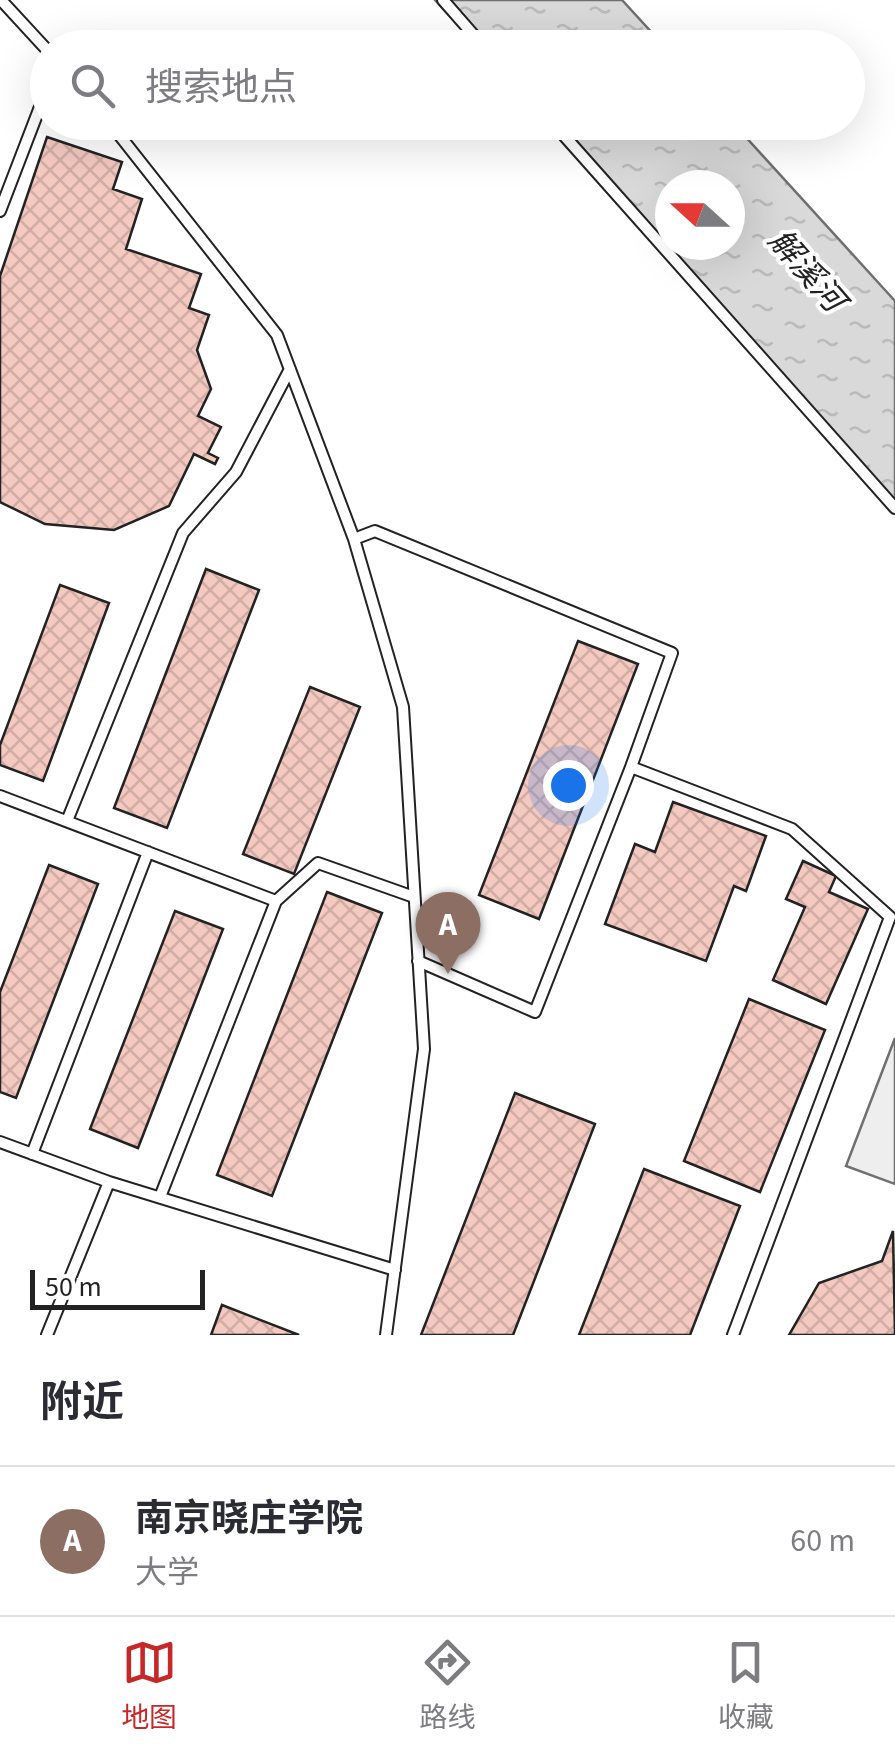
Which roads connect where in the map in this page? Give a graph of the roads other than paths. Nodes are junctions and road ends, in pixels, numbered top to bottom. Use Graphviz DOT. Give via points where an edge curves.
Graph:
graph roads {
  1 [pos="1,0"];
  2 [pos="443,0"];
  3 [pos="470,30"];
  4 [pos="30,31"];
  5 [pos="30,133"];
  6 [pos="123,140"];
  7 [pos="568,140"];
  8 [pos="0,211"];
  9 [pos="290,369"];
  10 [pos="895,508"];
  11 [pos="354,539"];
  12 [pos="631,767"];
  13 [pos="0,796"];
  14 [pos="67,822"];
  15 [pos="148,852"];
  16 [pos="414,898"];
  17 [pos="276,901"];
  18 [pos="418,961"];
  19 [pos="0,1142"];
  20 [pos="32,1154"];
  21 [pos="110,1182"];
  22 [pos="160,1198"];
  23 [pos="394,1270"];
  24 [pos="48,1335"];
  25 [pos="386,1335"];
  26 [pos="733,1335"];
  1 -- 4 [label="lane"];
  2 -- 3 [label="lane"];
  5 -- 8 [label="lane"];
  6 -- 9 [label="lane" via="277,335"];
  7 -- 10 [label="lane"];
  9 -- 11 [label="lane"];
  9 -- 14 [label="lane" via="236,472 184,534"];
  11 -- 12 [label="lane" via="375,531 672,653"];
  11 -- 16 [label="lane" via="403,706"];
  12 -- 18 [label="lane" via="535,1012"];
  12 -- 26 [label="lane" via="792,829 890,916"];
  13 -- 14 [label="lane"];
  14 -- 15 [label="lane"];
  15 -- 17 [label="lane"];
  15 -- 20 [label="lane"];
  16 -- 17 [label="lane" via="318,863"];
  16 -- 18 [label="lane"];
  17 -- 22 [label="lane"];
  18 -- 23 [label="lane" via="424,1049"];
  19 -- 20 [label="lane"];
  20 -- 21 [label="lane"];
  21 -- 22 [label="lane"];
  21 -- 24 [label="lane"];
  22 -- 23 [label="lane"];
  23 -- 25 [label="lane"];
}
